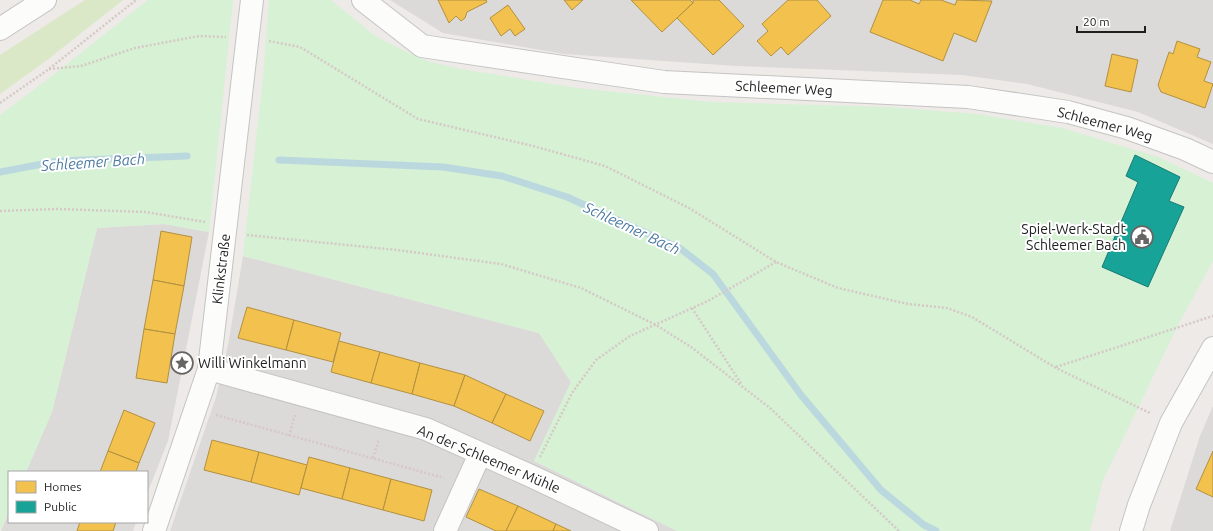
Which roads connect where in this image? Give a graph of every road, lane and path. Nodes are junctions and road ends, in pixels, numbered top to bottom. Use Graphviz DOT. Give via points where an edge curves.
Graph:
graph roads {
  1 [pos="45,0"];
  2 [pos="136,0"];
  3 [pos="252,0"];
  4 [pos="363,0"];
  5 [pos="0,29"];
  6 [pos="249,37"];
  7 [pos="49,69"];
  8 [pos="0,104"];
  9 [pos="1213,162"];
  10 [pos="0,211"];
  11 [pos="226,226"];
  12 [pos="776,262"];
  13 [pos="692,308"];
  14 [pos="1213,316"];
  15 [pos="656,325"];
  16 [pos="1213,348"];
  17 [pos="1056,368"];
  18 [pos="209,370"];
  19 [pos="743,387"];
  20 [pos="196,409"];
  21 [pos="1171,423"];
  22 [pos="480,454"];
  23 [pos="531,476"];
  24 [pos="466,485"];
  25 [pos="154,531"];
  26 [pos="445,531"];
  27 [pos="648,531"];
  28 [pos="899,531"];
  29 [pos="1131,531"];
  1 -- 5 [label="street"];
  2 -- 7 [label="path"];
  3 -- 6 [label="street, Klinkstraße"];
  4 -- 9 [label="street, Schleemer Weg" via="422,46 664,82 968,97 1068,112 1134,131"];
  6 -- 7 [label="path" via="199,36 135,48 81,66"];
  6 -- 11 [label="street, Klinkstraße"];
  6 -- 12 [label="path" via="300,47 418,119 605,166 689,208"];
  7 -- 8 [label="path"];
  10 -- 11 [label="path" via="57,209 146,212"];
  11 -- 15 [label="path" via="245,234 501,264 581,288"];
  11 -- 18 [label="street, Klinkstraße"];
  12 -- 13 [label="path"];
  12 -- 17 [label="path" via="838,288 908,304 947,308 972,317"];
  13 -- 15 [label="path"];
  13 -- 19 [label="path"];
  14 -- 17 [label="path"];
  15 -- 19 [label="path" via="691,347"];
  15 -- 23 [label="path" via="630,336 596,360 572,393"];
  16 -- 21 [label="street"];
  17 -- 21 [label="path"];
  18 -- 20 [label="street, Klinkstraße"];
  18 -- 22 [label="street, An der Schleemer Mühle" via="426,429"];
  19 -- 28 [label="path" via="770,408"];
  20 -- 24 [label="path"];
  20 -- 25 [label="street, Klinkstraße"];
  21 -- 29 [label="street"];
  22 -- 23 [label="street, An der Schleemer Mühle"];
  22 -- 24 [label="street"];
  23 -- 27 [label="street, An der Schleemer Mühle"];
  24 -- 26 [label="street"];
}
